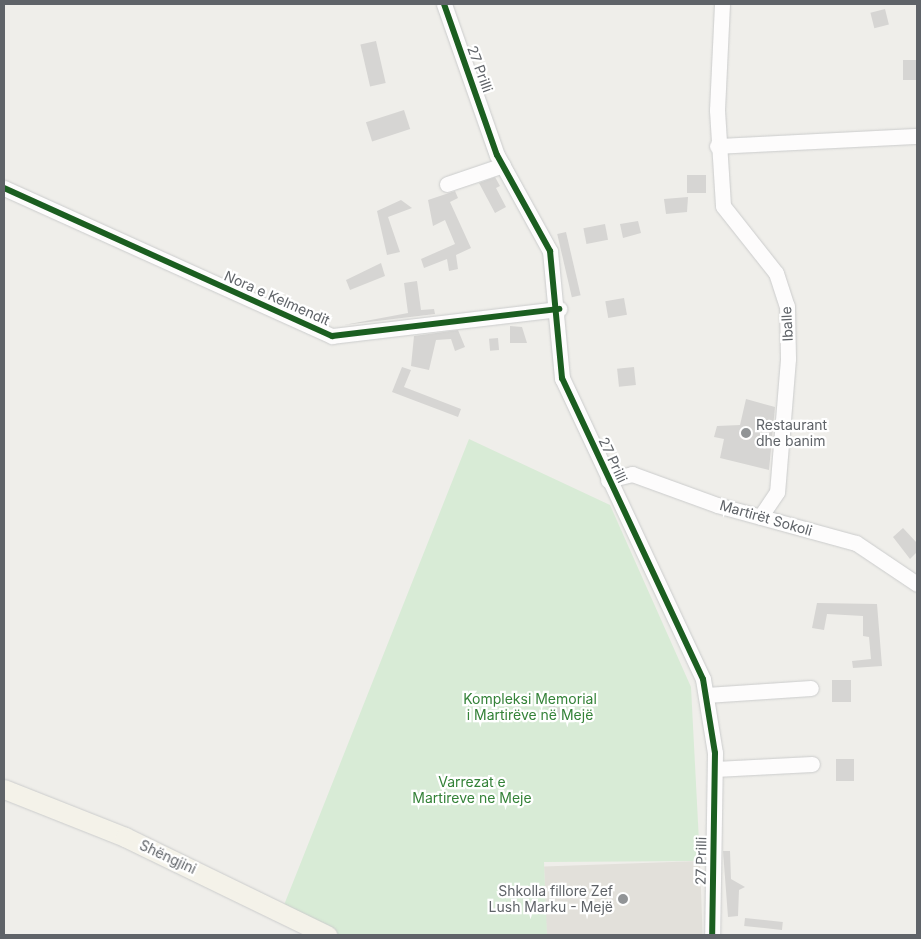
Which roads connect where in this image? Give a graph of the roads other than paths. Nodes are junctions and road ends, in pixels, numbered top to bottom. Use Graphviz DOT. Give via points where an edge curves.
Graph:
graph roads {
  1 [pos="444,4"];
  2 [pos="722,4"];
  3 [pos="917,136"];
  4 [pos="717,146"];
  5 [pos="503,165"];
  6 [pos="447,184"];
  7 [pos="4,188"];
  8 [pos="559,310"];
  9 [pos="608,480"];
  10 [pos="760,517"];
  11 [pos="917,584"];
  12 [pos="811,688"];
  13 [pos="706,695"];
  14 [pos="812,764"];
  15 [pos="715,769"];
  16 [pos="4,789"];
  17 [pos="327,935"];
  18 [pos="712,935"];
  1 -- 5 [label="street, 27 Prilli"];
  2 -- 4 [label="street, Iballe"];
  3 -- 4 [label="street"];
  4 -- 10 [label="street, Iballe" via="725,213 776,273 787,306 788,359 777,492"];
  5 -- 6 [label="street"];
  5 -- 8 [label="street, 27 Prilli" via="550,251"];
  7 -- 8 [label="street, Nora e Kelmendit" via="332,336"];
  8 -- 9 [label="street, 27 Prilli" via="562,378"];
  9 -- 10 [label="street, Martirët Sokoli" via="632,474"];
  9 -- 13 [label="street, 27 Prilli" via="703,678"];
  10 -- 11 [label="street, Martirët Sokoli" via="856,543"];
  12 -- 13 [label="street"];
  13 -- 15 [label="street, 27 Prilli"];
  14 -- 15 [label="street"];
  15 -- 18 [label="street, 27 Prilli"];
  16 -- 17 [label="main road, Shëngjini" via="125,837"];
}
